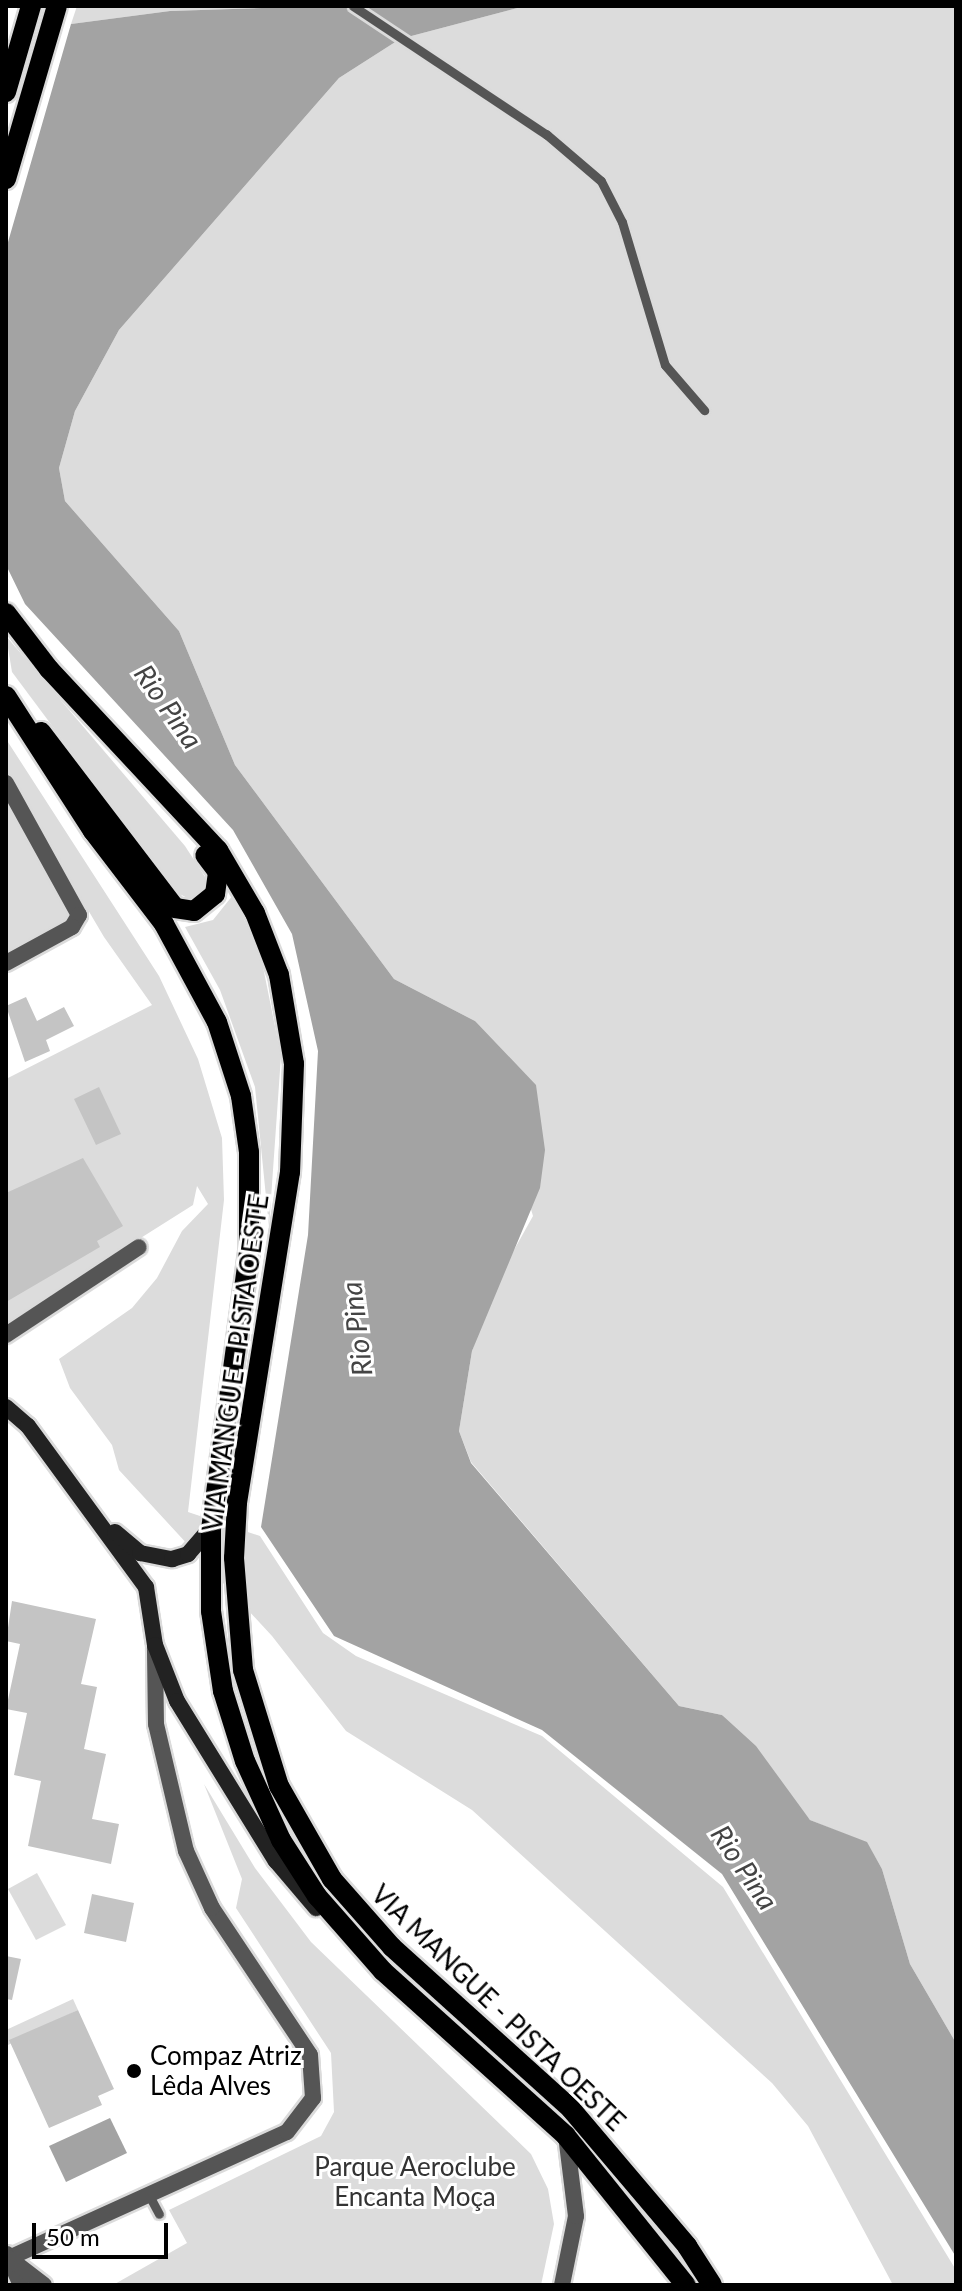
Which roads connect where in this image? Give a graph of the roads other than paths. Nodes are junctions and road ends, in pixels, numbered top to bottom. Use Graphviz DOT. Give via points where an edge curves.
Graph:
graph roads {
  1 [pos="31,6"];
  2 [pos="57,6"];
  3 [pos="353,6"];
  4 [pos="6,92"];
  5 [pos="6,179"];
  6 [pos="704,410"];
  7 [pos="6,613"];
  8 [pos="6,689"];
  9 [pos="6,696"];
  10 [pos="131,755"];
  11 [pos="6,783"];
  12 [pos="6,963"];
  13 [pos="139,1247"];
  14 [pos="6,1335"];
  15 [pos="6,1407"];
  16 [pos="99,1519"];
  17 [pos="211,1528"];
  18 [pos="155,1645"];
  19 [pos="383,1971"];
  20 [pos="566,2136"];
  21 [pos="150,2197"];
  22 [pos="159,2214"];
  23 [pos="7,2255"];
  24 [pos="21,2285"];
  25 [pos="44,2285"];
  26 [pos="562,2285"];
  27 [pos="686,2285"];
  28 [pos="712,2285"];
  1 -- 4 [label="main road"];
  2 -- 5 [label="main road"];
  3 -- 6 [label="lane" via="546,134 601,181 622,222 665,365"];
  7 -- 10 [label="main road, VIA MANGUE - PISTA OESTE" via="49,669"];
  8 -- 10 [label="main road" via="168,903 188,912 200,908 215,894 218,872"];
  9 -- 17 [label="main road" via="50,769 164,924 217,1022 241,1096 249,1152 249,1252"];
  10 -- 28 [label="main road, VIA MANGUE - PISTA OESTE" via="218,850 244,894 279,975 288,1020 295,1109 290,1172 237,1503 235,1607 243,1670 279,1786 332,1879 392,1947 571,2109 687,2246"];
  11 -- 12 [label="street" via="79,915 72,927"];
  13 -- 14 [label="street"];
  15 -- 16 [label="street" via="28,1426"];
  16 -- 17 [label="street" via="140,1553 158,1559 188,1554"];
  16 -- 18 [label="street" via="146,1587"];
  17 -- 19 [label="main road" via="215,1642 245,1761 281,1840 317,1896"];
  18 -- 19 [label="street" via="177,1701 276,1861"];
  18 -- 21 [label="street" via="156,1724 186,1851 212,1908 310,2055 316,2082 305,2113 287,2132"];
  19 -- 20 [label="main road"];
  20 -- 26 [label="street" via="575,2225"];
  20 -- 27 [label="main road"];
  21 -- 22 [label="lane"];
  21 -- 23 [label="street"];
  23 -- 24 [label="street"];
  23 -- 25 [label="street"];
}
